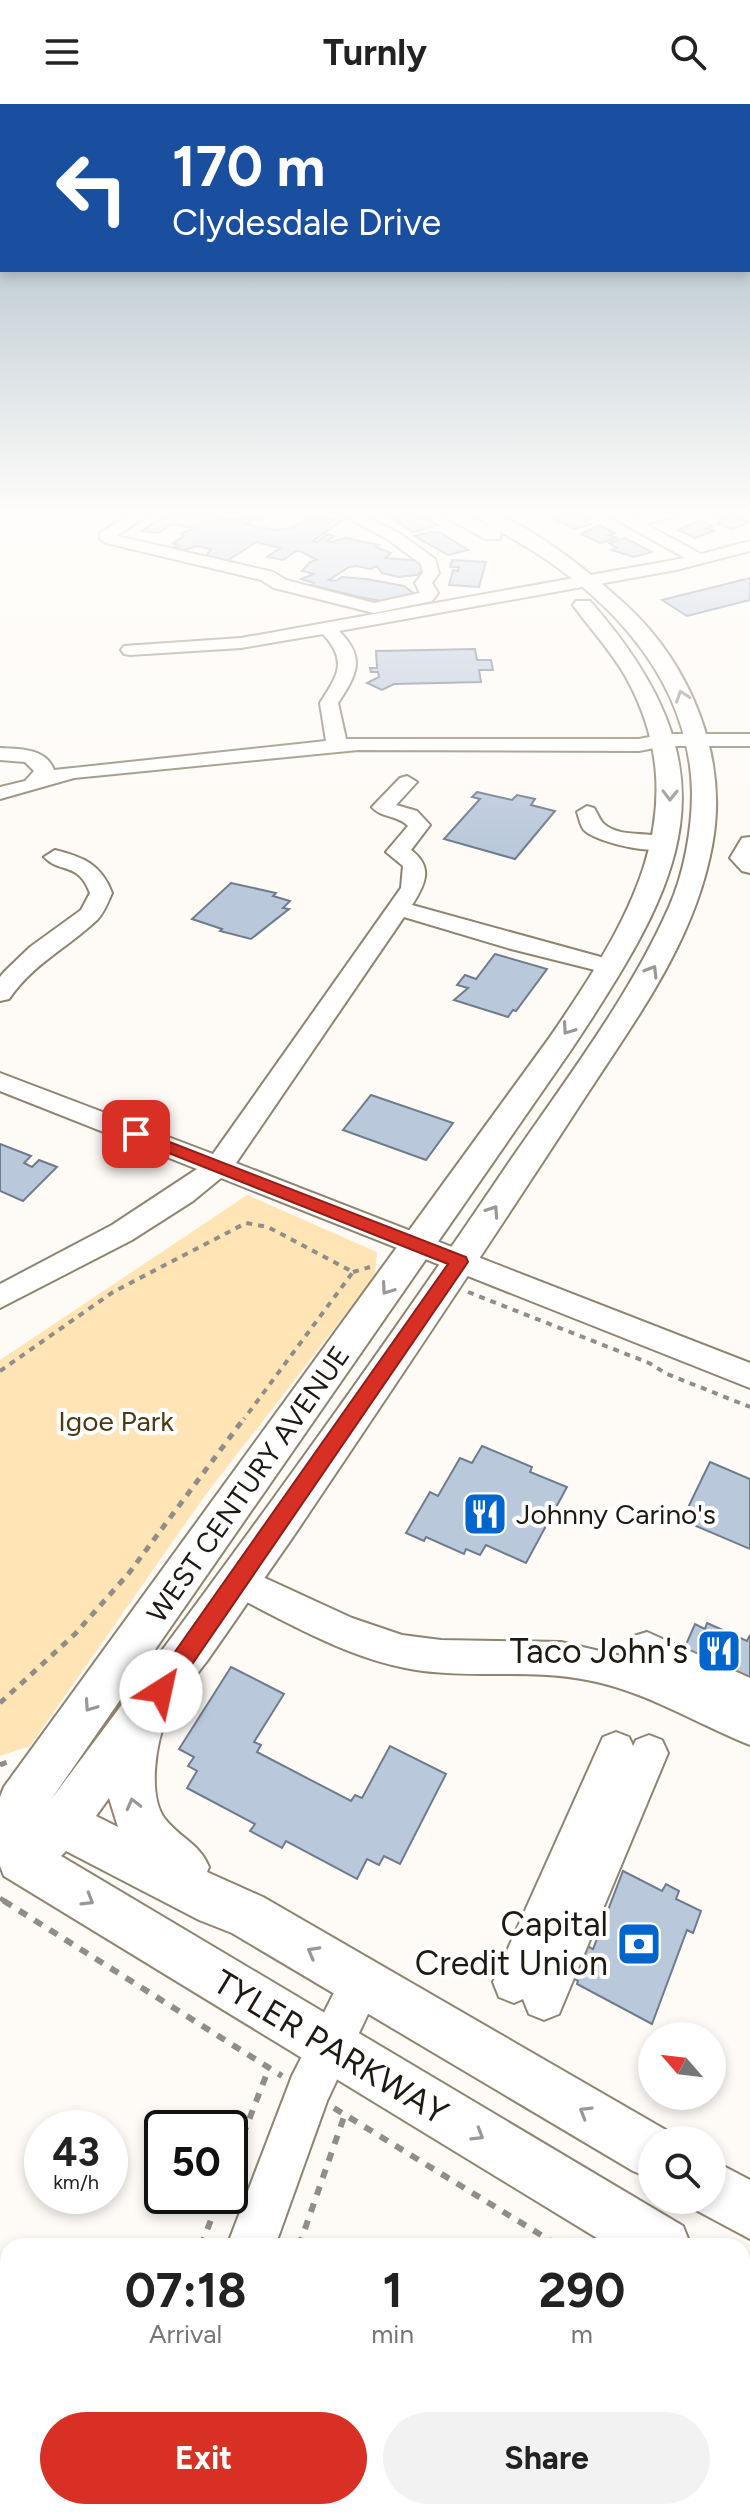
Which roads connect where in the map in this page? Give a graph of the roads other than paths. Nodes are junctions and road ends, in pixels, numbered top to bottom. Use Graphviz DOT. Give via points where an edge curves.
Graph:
graph roads {
  1 [pos="357,623"];
  2 [pos="603,623"];
  3 [pos="327,628"];
  4 [pos="130,650"];
  5 [pos="336,738"];
  6 [pos="680,740"];
  7 [pos="750,740"];
  8 [pos="0,754"];
  9 [pos="39,770"];
  10 [pos="407,782"];
  11 [pos="0,793"];
  12 [pos="750,843"];
  13 [pos="55,857"];
  14 [pos="750,866"];
  15 [pos="398,908"];
  16 [pos="611,967"];
  17 [pos="0,994"];
  18 [pos="0,1081"];
  19 [pos="218,1166"];
  20 [pos="418,1245"];
  21 [pos="460,1262"];
  22 [pos="0,1297"];
  23 [pos="750,1376"];
  24 [pos="239,1581"];
  25 [pos="647,1648"];
  26 [pos="750,1696"];
  27 [pos="146,1713"];
  28 [pos="750,1727"];
  29 [pos="632,1752"];
  30 [pos="28,1808"];
  31 [pos="7,1868"];
  32 [pos="246,1914"];
  33 [pos="363,1980"];
  34 [pos="529,1990"];
  35 [pos="330,2046"];
  36 [pos="638,2144"];
  37 [pos="726,2196"];
  38 [pos="750,2211"];
  39 [pos="254,2238"];
  40 [pos="650,2238"];
  1 -- 3 [label="street"];
  2 -- 6 [label="main road, WEST CENTURY AVENUE" via="660,721"];
  3 -- 4 [label="street" via="226,645"];
  3 -- 5 [label="street" via="345,647 347,664 346,677 329,703"];
  5 -- 6 [label="street" via="639,745"];
  5 -- 9 [label="street" via="74,772"];
  6 -- 7 [label="street"];
  6 -- 16 [label="main road, WEST CENTURY AVENUE, one-way" via="666,840"];
  21 -- 6 [label="main road, WEST CENTURY AVENUE, one-way" via="654,968 679,917 704,818 703,779"];
  8 -- 9 [label="street" via="20,754"];
  9 -- 11 [label="street" via="21,789"];
  10 -- 15 [label="street" via="382,807 410,815 419,825 397,852 411,859 416,873"];
  12 -- 14 [label="street" via="741,858"];
  13 -- 17 [label="street" via="82,863 96,876 101,893 90,914 38,952"];
  15 -- 16 [label="street"];
  15 -- 19 [label="street"];
  16 -- 20 [label="main road, WEST CENTURY AVENUE, one-way"];
  18 -- 19 [label="street"];
  19 -- 20 [label="street"];
  19 -- 22 [label="street" via="164,1207"];
  20 -- 21 [label="street"];
  20 -- 30 [label="main road, WEST CENTURY AVENUE, one-way"];
  21 -- 23 [label="street"];
  21 -- 24 [label="main road, WEST CENTURY AVENUE"];
  24 -- 27 [label="main road, WEST CENTURY AVENUE"];
  24 -- 28 [label="street" via="400,1650 612,1668"];
  25 -- 26 [label="street"];
  27 -- 30 [label="main road, WEST CENTURY AVENUE" via="118,1744"];
  32 -- 27 [label="main road, one-way" via="222,1889 166,1855 142,1829 130,1795"];
  29 -- 34 [label="street"];
  30 -- 31 [label="main road, WEST CENTURY AVENUE"];
  30 -- 32 [label="main road"];
  31 -- 35 [label="main road, TYLER PARKWAY, one-way"];
  33 -- 32 [label="main road, one-way"];
  33 -- 35 [label="street"];
  36 -- 33 [label="main road, one-way"];
  35 -- 39 [label="street"];
  35 -- 40 [label="main road, TYLER PARKWAY, one-way"];
  37 -- 38 [label="main road"];
}
